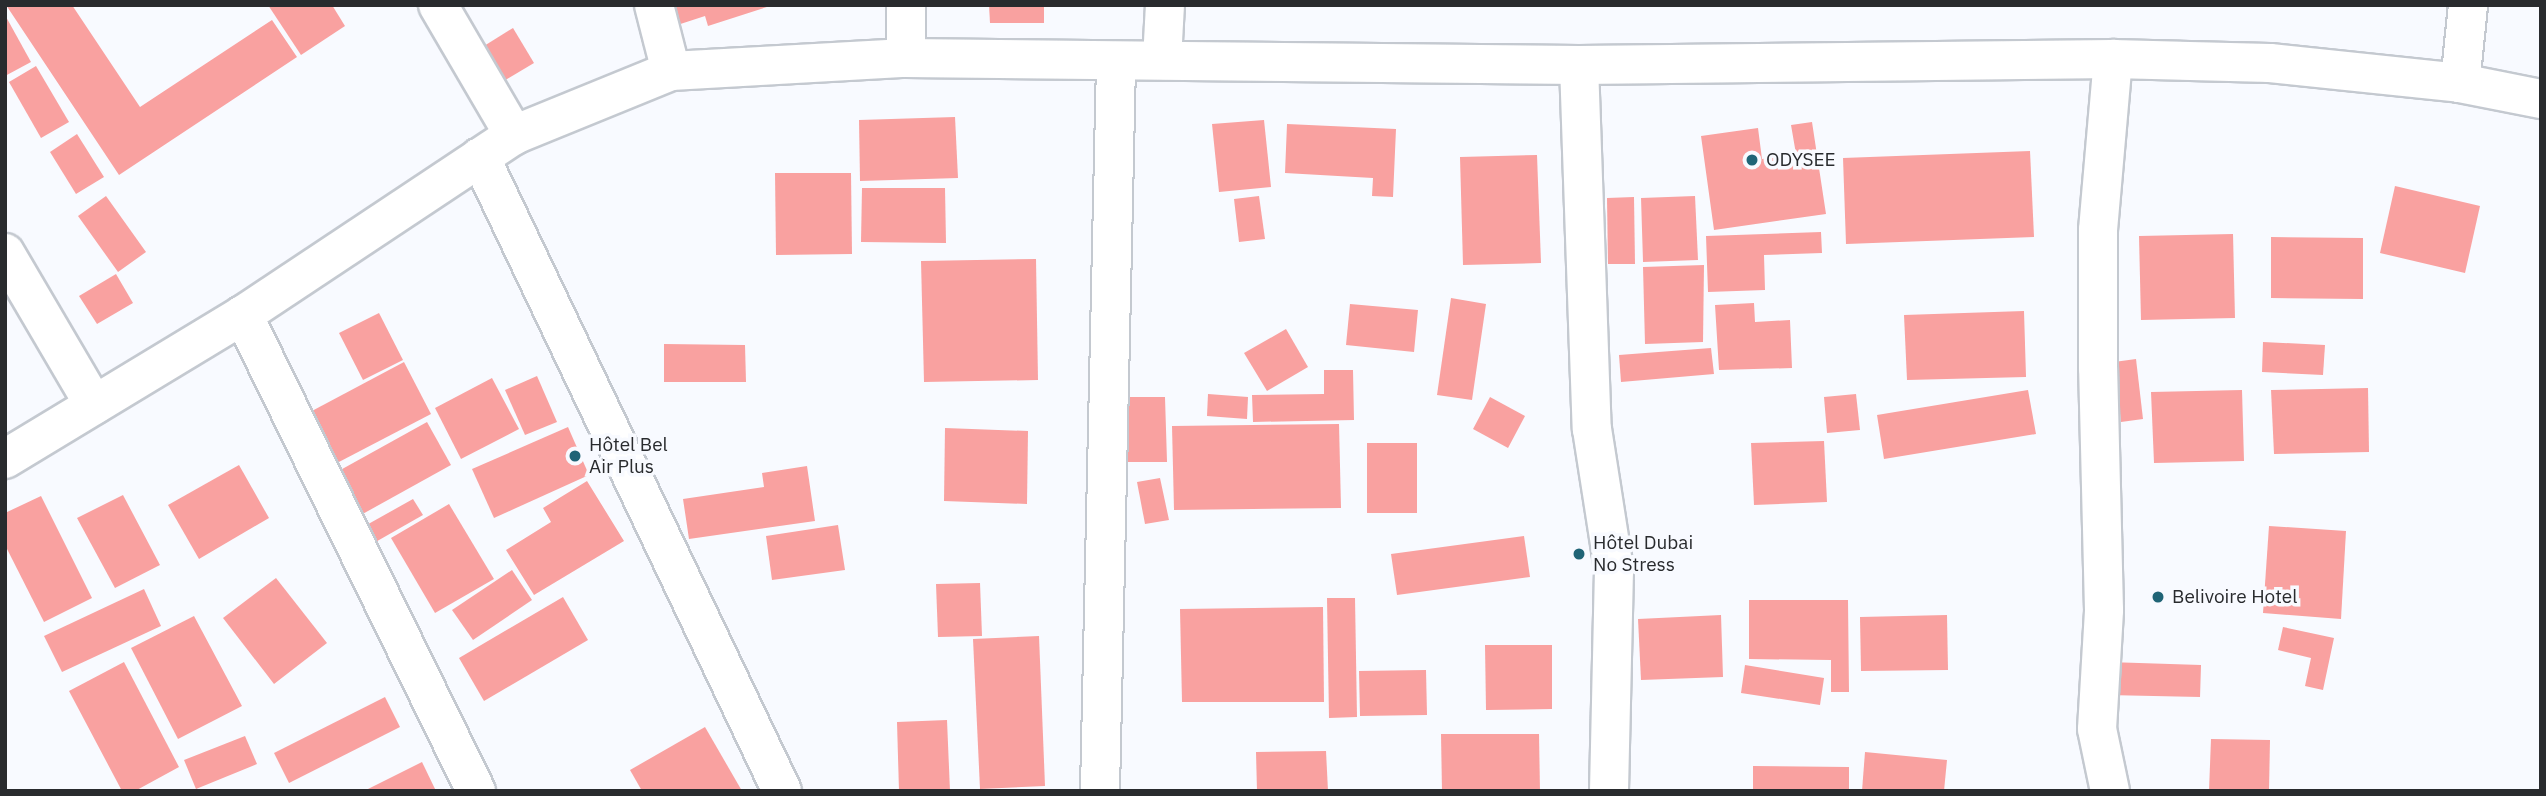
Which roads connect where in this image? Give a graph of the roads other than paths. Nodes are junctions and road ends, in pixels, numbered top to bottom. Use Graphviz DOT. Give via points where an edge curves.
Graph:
graph roads {
  1 [pos="438,5"];
  2 [pos="654,5"];
  3 [pos="906,5"];
  4 [pos="1165,5"];
  5 [pos="2468,5"];
  6 [pos="906,58"];
  7 [pos="2113,59"];
  8 [pos="1162,60"];
  9 [pos="1116,62"];
  10 [pos="1579,65"];
  11 [pos="671,71"];
  12 [pos="2460,83"];
  13 [pos="2541,99"];
  14 [pos="514,135"];
  15 [pos="480,158"];
  16 [pos="5,253"];
  17 [pos="243,315"];
  18 [pos="94,405"];
  19 [pos="5,459"];
  20 [pos="476,791"];
  21 [pos="782,791"];
  22 [pos="1100,791"];
  23 [pos="1609,791"];
  24 [pos="2110,791"];
  1 -- 14 [label="street"];
  2 -- 11 [label="street"];
  3 -- 6 [label="street"];
  4 -- 8 [label="street"];
  5 -- 12 [label="street"];
  6 -- 9 [label="street"];
  6 -- 11 [label="street"];
  7 -- 10 [label="street"];
  7 -- 12 [label="street" via="2270,62"];
  7 -- 24 [label="street" via="2098,230 2104,610 2097,729"];
  8 -- 9 [label="street"];
  8 -- 10 [label="street"];
  9 -- 22 [label="street"];
  10 -- 23 [label="street" via="1592,429 1614,569"];
  11 -- 14 [label="street"];
  12 -- 13 [label="street"];
  14 -- 15 [label="street"];
  15 -- 17 [label="street"];
  15 -- 21 [label="street"];
  16 -- 18 [label="street"];
  17 -- 18 [label="street"];
  17 -- 20 [label="street"];
  18 -- 19 [label="street"];
}
